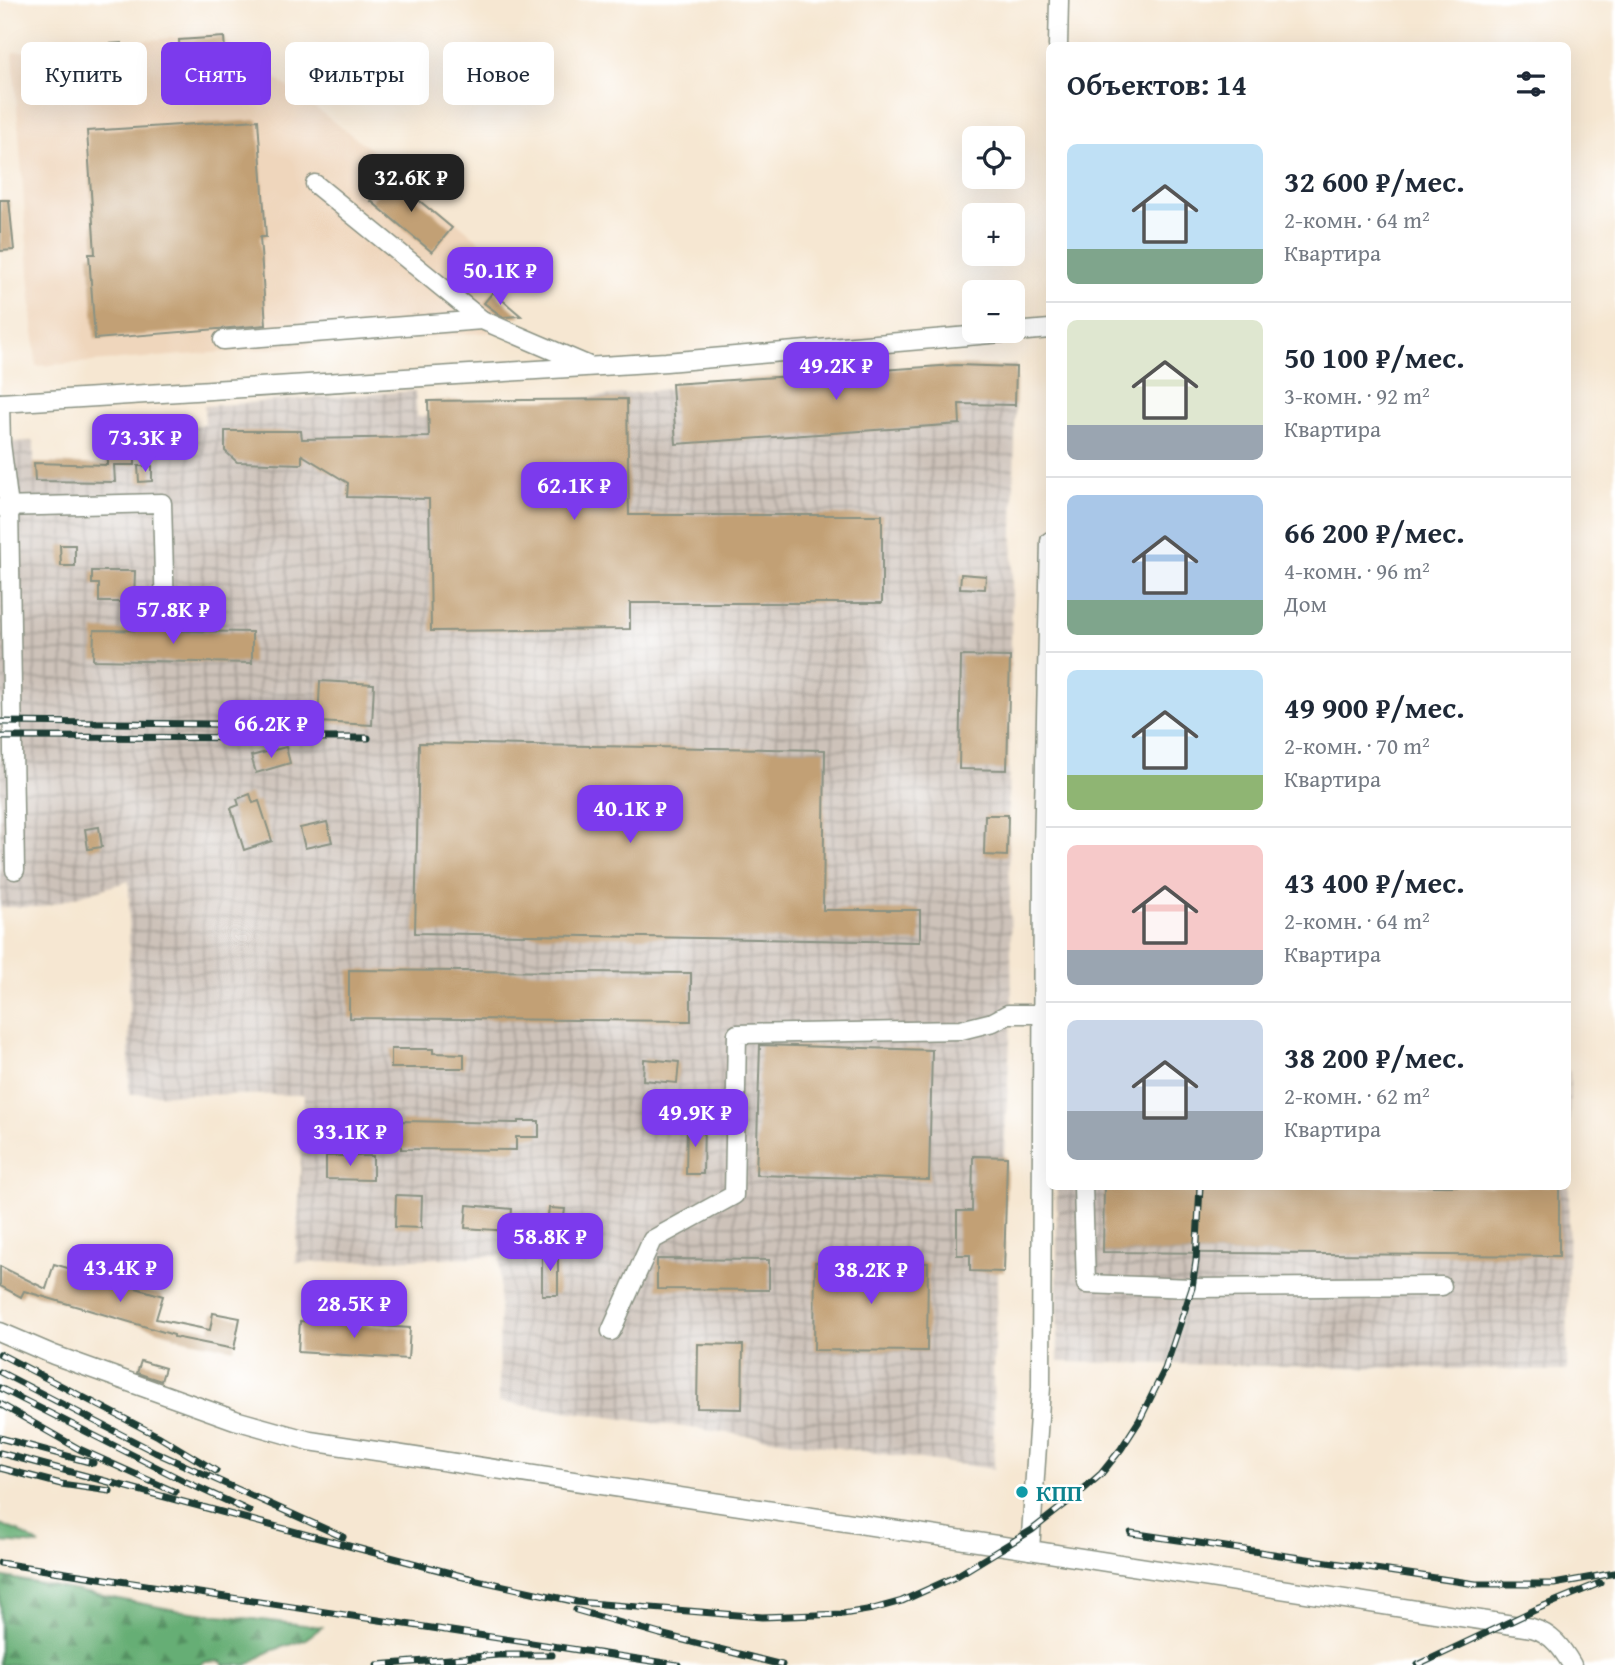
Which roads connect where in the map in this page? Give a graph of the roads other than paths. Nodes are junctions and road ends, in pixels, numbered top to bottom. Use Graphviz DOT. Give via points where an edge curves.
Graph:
graph roads {
  1 [pos="1059,0"];
  2 [pos="1058,42"];
  3 [pos="315,184"];
  4 [pos="482,320"];
  5 [pos="1046,330"];
  6 [pos="223,340"];
  7 [pos="590,366"];
  8 [pos="0,403"];
  9 [pos="4,507"];
  10 [pos="165,613"];
  11 [pos="1046,718"];
  12 [pos="15,870"];
  13 [pos="1042,1014"];
  14 [pos="1046,1056"];
  15 [pos="1083,1190"];
  16 [pos="1441,1286"];
  17 [pos="611,1331"];
  18 [pos="0,1332"];
  19 [pos="1030,1550"];
  20 [pos="1572,1665"];
  1 -- 2 [label="street"];
  3 -- 4 [label="street"];
  4 -- 6 [label="street"];
  4 -- 7 [label="street"];
  5 -- 7 [label="street"];
  7 -- 8 [label="street"];
  8 -- 9 [label="street"];
  9 -- 10 [label="street" via="162,503"];
  9 -- 12 [label="street"];
  11 -- 13 [label="street"];
  13 -- 14 [label="street"];
  13 -- 17 [label="street" via="1009,1014 961,1030 737,1034 734,1195 652,1240"];
  14 -- 19 [label="street" via="1041,1387"];
  15 -- 16 [label="street" via="1086,1284"];
  18 -- 19 [label="street" via="235,1420 310,1441"];
  19 -- 20 [label="street" via="1532,1628 1553,1639"];
}
